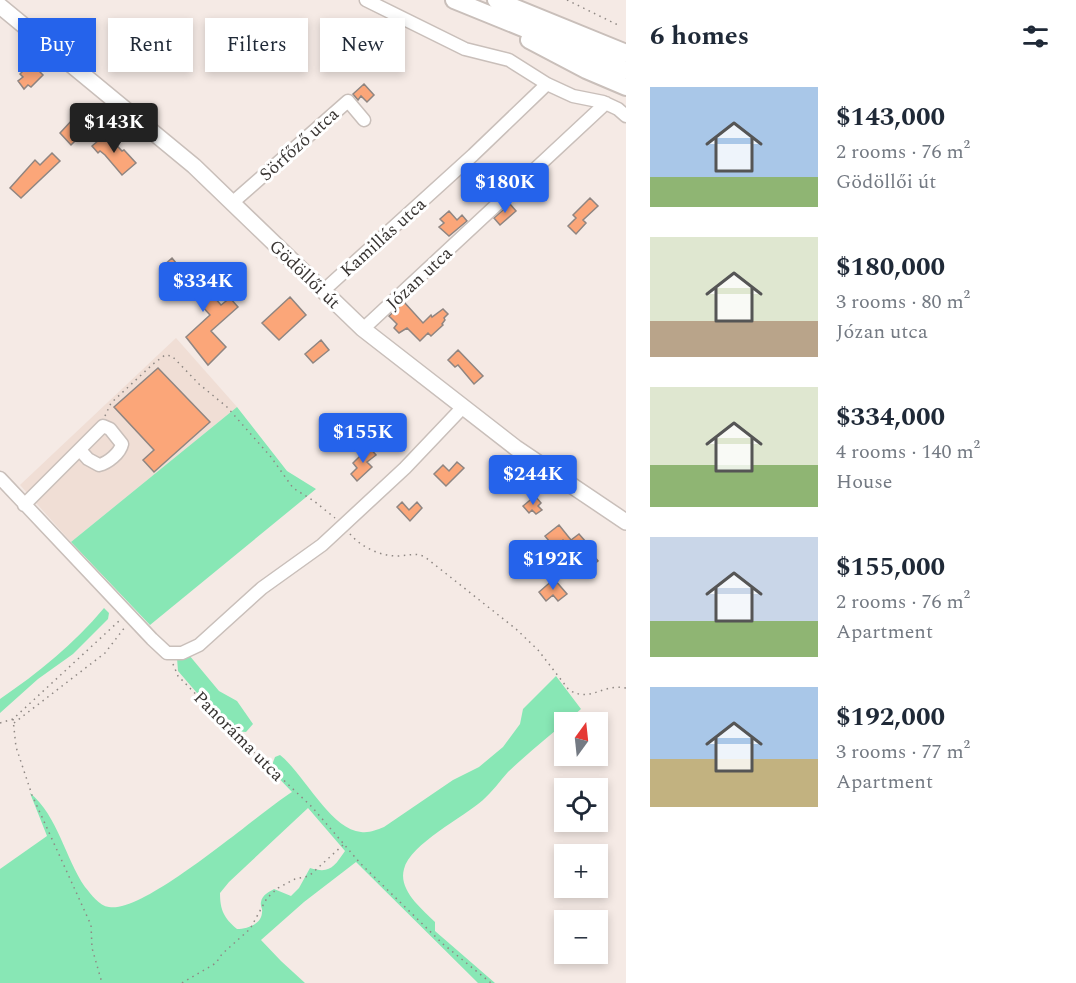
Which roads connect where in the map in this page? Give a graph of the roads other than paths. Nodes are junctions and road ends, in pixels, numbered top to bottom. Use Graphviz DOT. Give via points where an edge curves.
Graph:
graph roads {
  1 [pos="366,0"];
  2 [pos="496,0"];
  3 [pos="458,2"];
  4 [pos="0,6"];
  5 [pos="626,54"];
  6 [pos="626,70"];
  7 [pos="547,84"];
  8 [pos="626,87"];
  9 [pos="606,103"];
  10 [pos="626,116"];
  11 [pos="364,120"];
  12 [pos="232,203"];
  13 [pos="324,291"];
  14 [pos="363,329"];
  15 [pos="463,407"];
  16 [pos="80,450"];
  17 [pos="0,478"];
  18 [pos="24,505"];
  19 [pos="626,522"];
  1 -- 7 [label="street" via="465,49 509,60"];
  2 -- 5 [label="highway"];
  3 -- 6 [label="highway"];
  3 -- 8 [label="highway"];
  4 -- 12 [label="main road, Gödöllői út" via="194,166"];
  7 -- 9 [label="street" via="573,96"];
  7 -- 13 [label="street, Kamillás utca"];
  9 -- 10 [label="street"];
  9 -- 14 [label="street, Józan utca"];
  11 -- 12 [label="street, Sörfőző utca" via="348,101"];
  12 -- 13 [label="main road, Gödöllői út"];
  13 -- 14 [label="main road, Gödöllői út"];
  14 -- 15 [label="main road, Gödöllői út"];
  15 -- 18 [label="street" via="405,468 322,545 262,588 199,645 182,653 167,653"];
  15 -- 19 [label="main road, Gödöllői út"];
  16 -- 18 [label="street"];
  17 -- 18 [label="street"];
}
